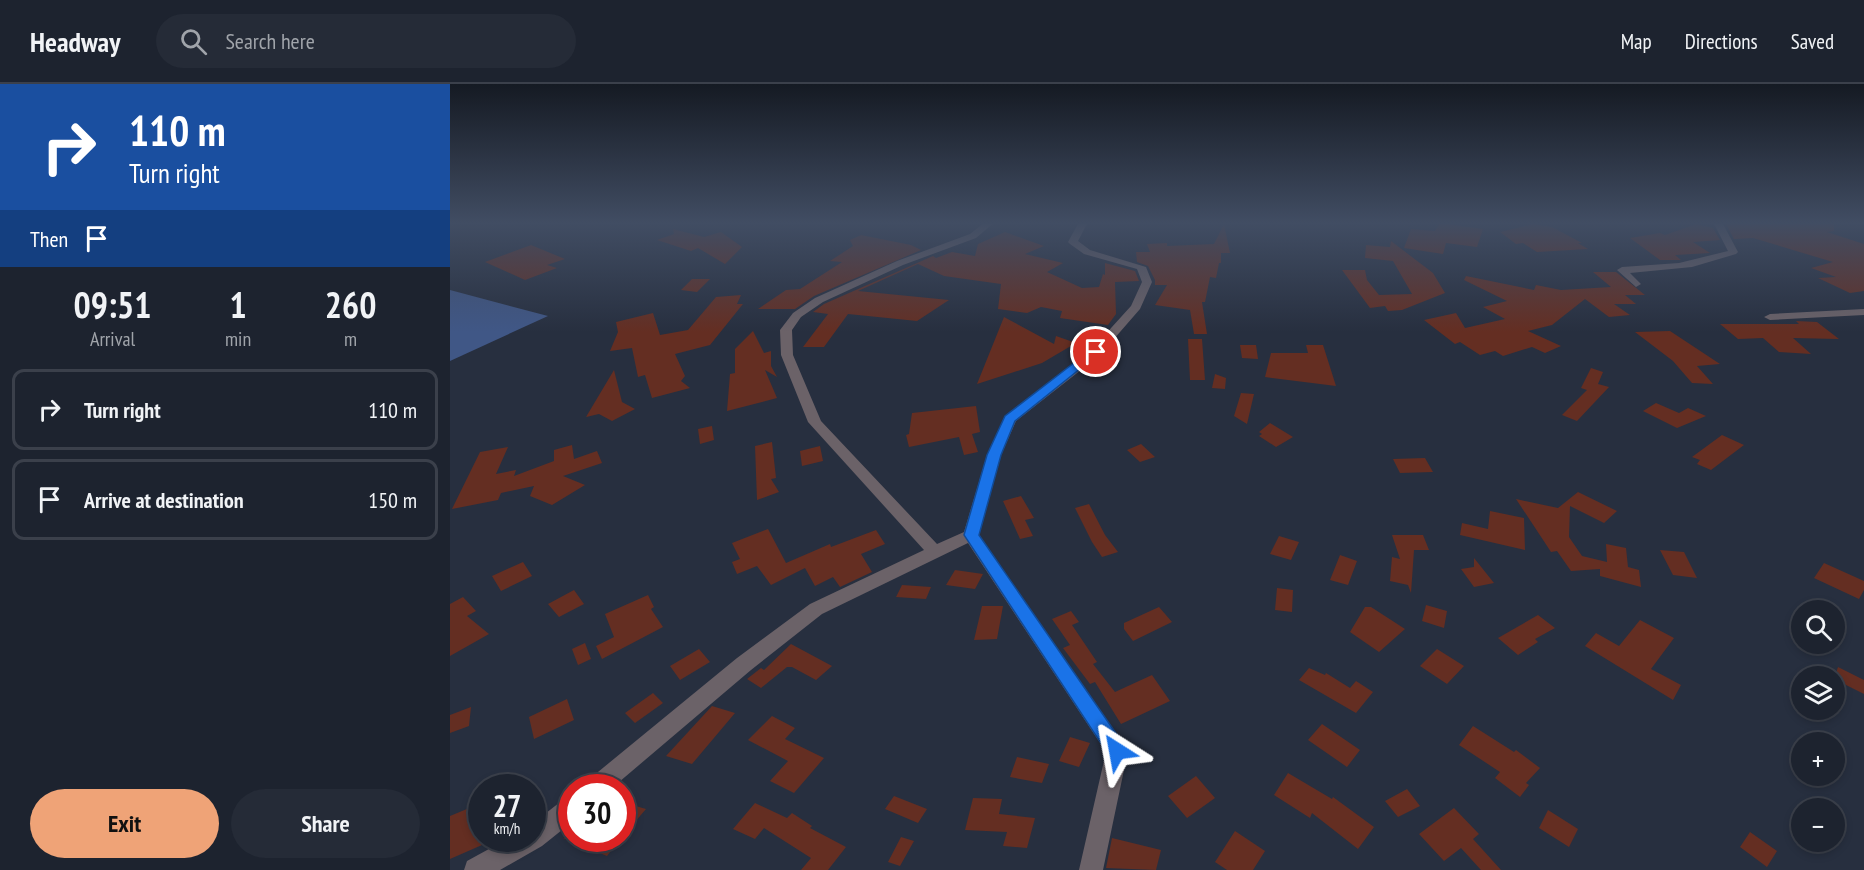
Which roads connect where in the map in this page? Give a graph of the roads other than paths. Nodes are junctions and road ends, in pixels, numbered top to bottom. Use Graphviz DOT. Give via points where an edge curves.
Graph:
graph roads {
  1 [pos="912,259"];
  2 [pos="1111,259"];
  3 [pos="1715,259"];
  4 [pos="1636,284"];
  5 [pos="1864,312"];
  6 [pos="1770,317"];
  7 [pos="971,535"];
  8 [pos="935,552"];
  9 [pos="612,774"];
  10 [pos="558,818"];
  11 [pos="476,870"];
  12 [pos="1091,870"];
  1 -- 8 [label="street" via="819,300 797,315 786,330 787,355 815,422"];
  2 -- 7 [label="street" via="1141,267 1147,282 1136,307 1096,352 1010,419 994,455"];
  3 -- 4 [label="street" via="1660,269 1622,270"];
  5 -- 6 [label="street"];
  7 -- 8 [label="street"];
  7 -- 12 [label="street" via="1117,751"];
  8 -- 9 [label="street" via="816,609"];
  10 -- 11 [label="street" via="534,838"];
}
